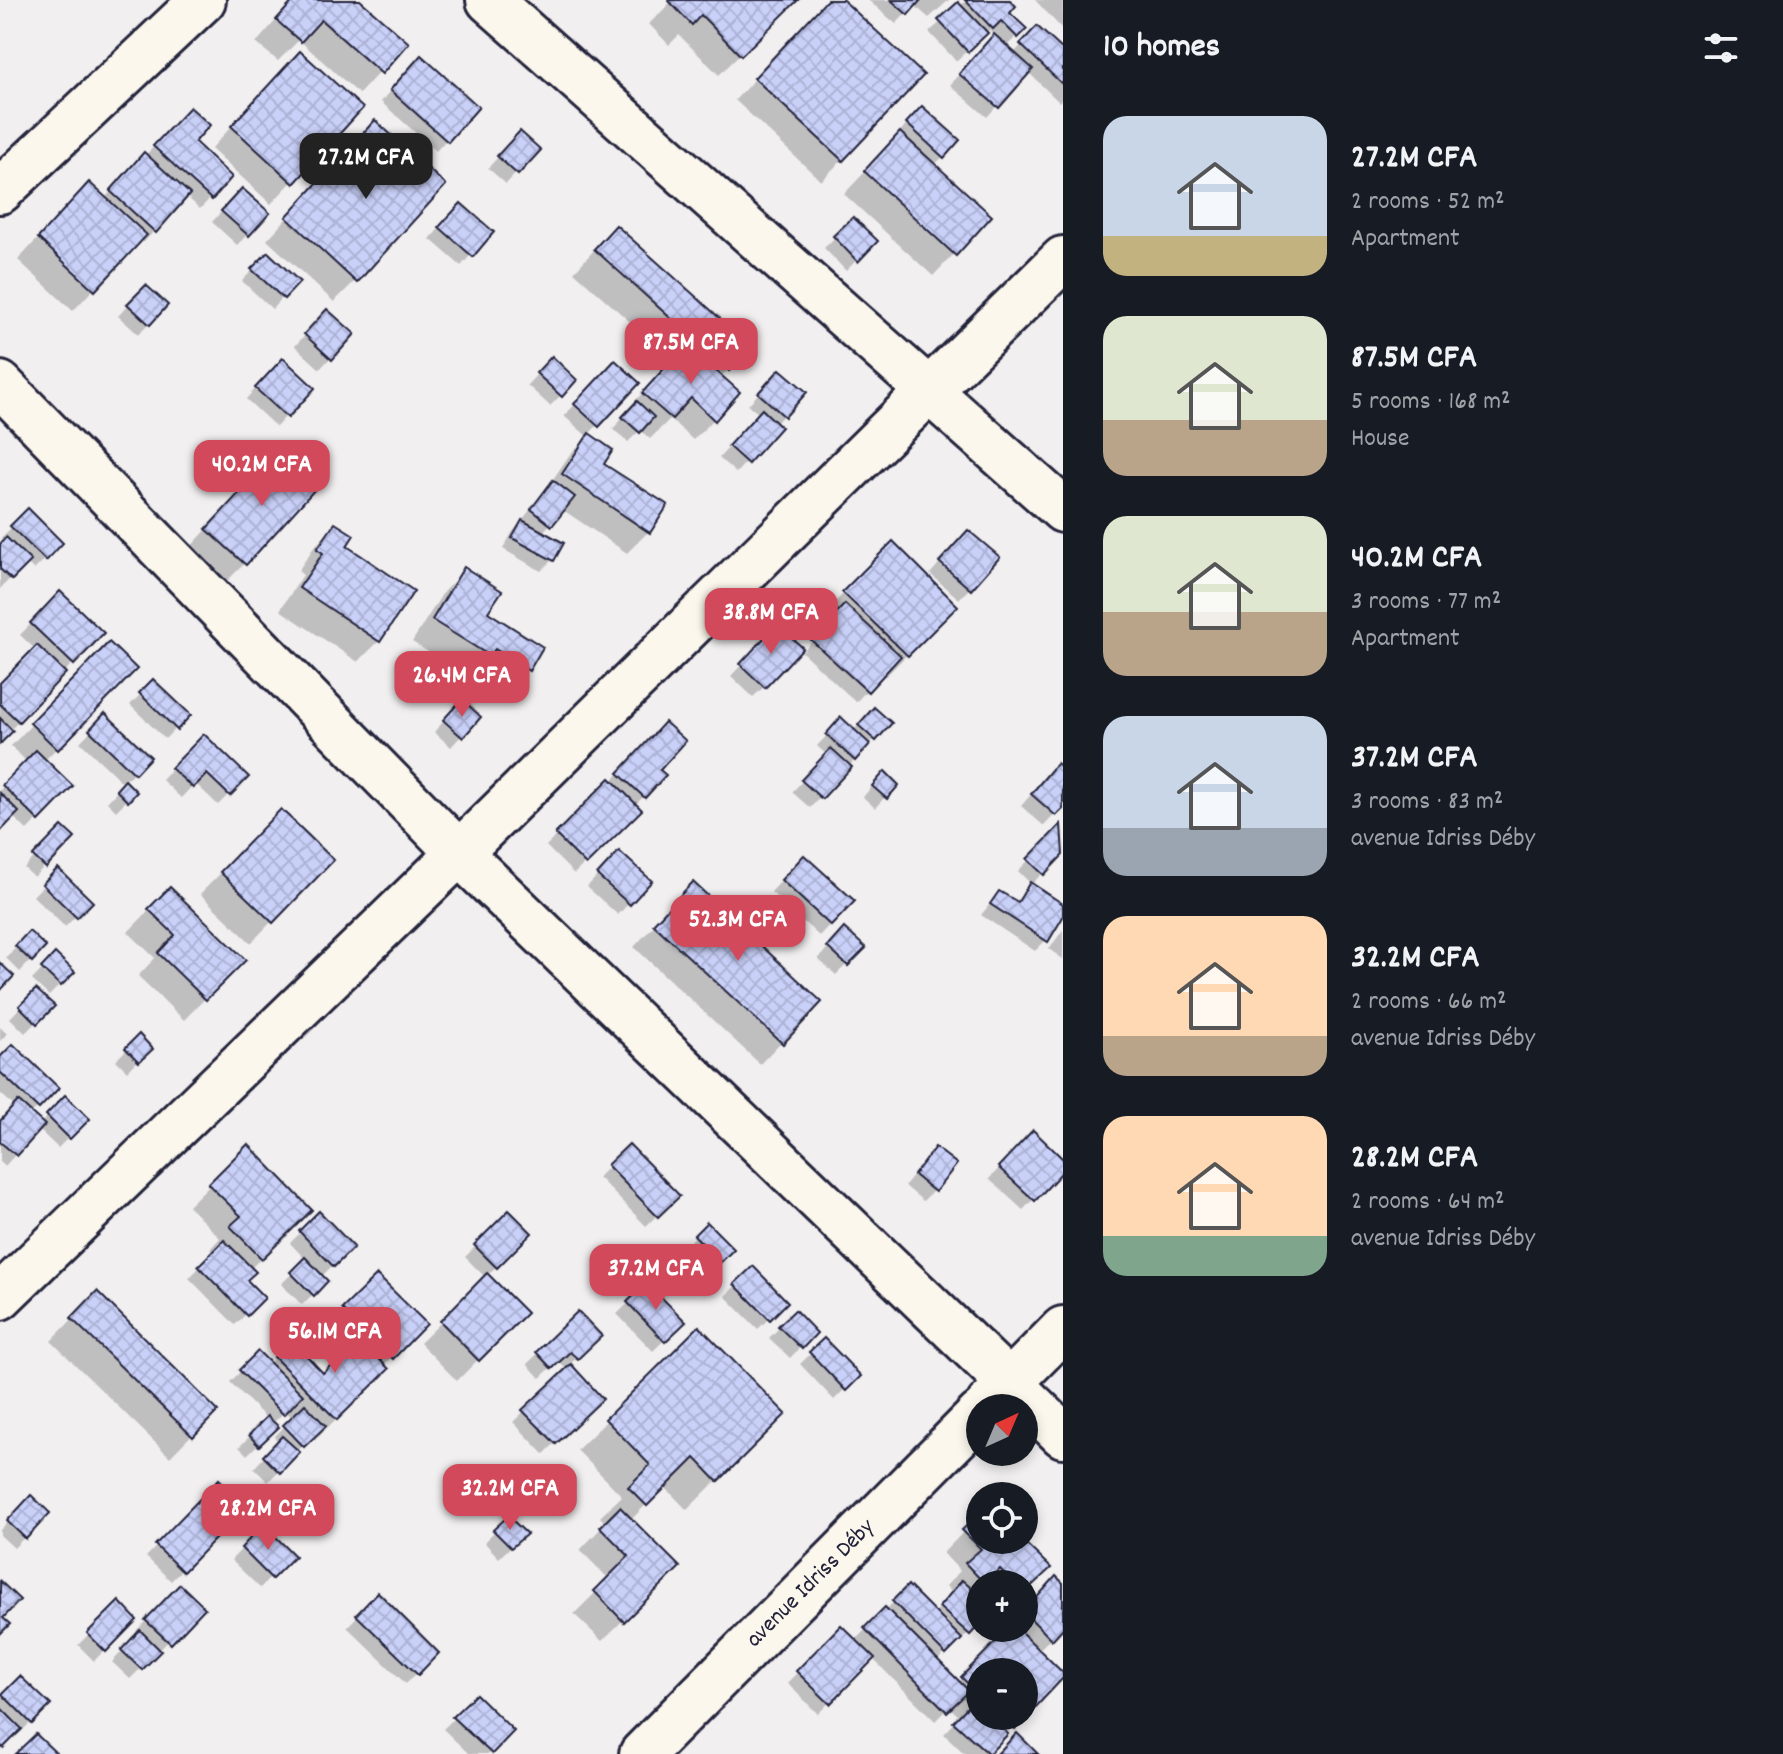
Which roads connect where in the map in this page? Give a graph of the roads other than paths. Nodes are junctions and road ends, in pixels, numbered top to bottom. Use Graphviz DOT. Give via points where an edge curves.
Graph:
graph roads {
  1 [pos="203,0"];
  2 [pos="489,0"];
  3 [pos="0,191"];
  4 [pos="1063,259"];
  5 [pos="0,384"];
  6 [pos="931,391"];
  7 [pos="1063,510"];
  8 [pos="459,853"];
  9 [pos="0,1297"];
  10 [pos="1063,1329"];
  11 [pos="984,1394"];
  12 [pos="1000,1394"];
  13 [pos="1038,1423"];
  14 [pos="966,1428"];
  15 [pos="1063,1435"];
  16 [pos="642,1754"];
  1 -- 3 [label="street"];
  2 -- 6 [label="street"];
  4 -- 6 [label="street"];
  5 -- 8 [label="street"];
  6 -- 7 [label="street"];
  6 -- 8 [label="street"];
  8 -- 9 [label="street"];
  8 -- 11 [label="street"];
  10 -- 12 [label="street, avenue Idriss Déby"];
  13 -- 15 [label="street"];
  14 -- 16 [label="street, avenue Idriss Déby"];
}
